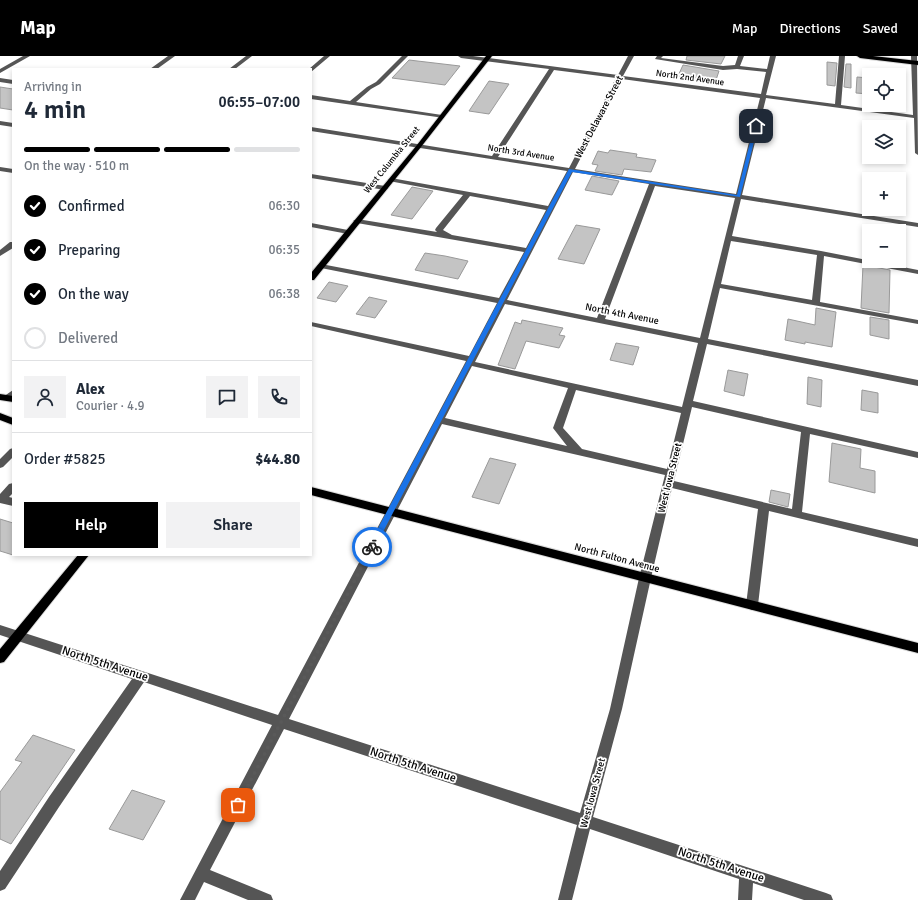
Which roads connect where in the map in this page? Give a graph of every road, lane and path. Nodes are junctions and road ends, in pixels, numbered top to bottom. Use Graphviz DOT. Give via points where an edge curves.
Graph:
graph roads {
  1 [pos="27,56"];
  2 [pos="172,56"];
  3 [pos="249,56"];
  4 [pos="327,56"];
  5 [pos="405,56"];
  6 [pos="461,56"];
  7 [pos="631,56"];
  8 [pos="658,56"];
  9 [pos="741,56"];
  10 [pos="773,56"];
  11 [pos="842,56"];
  12 [pos="860,56"];
  13 [pos="488,58"];
  14 [pos="916,61"];
  15 [pos="737,67"];
  16 [pos="154,68"];
  17 [pos="233,68"];
  18 [pos="312,69"];
  19 [pos="552,69"];
  20 [pos="0,71"];
  21 [pos="769,71"];
  22 [pos="620,78"];
  23 [pos="0,80"];
  24 [pos="12,82"];
  25 [pos="312,97"];
  26 [pos="762,97"];
  27 [pos="351,103"];
  28 [pos="838,107"];
  29 [pos="442,117"];
  30 [pos="917,117"];
  31 [pos="0,123"];
  32 [pos="12,125"];
  33 [pos="312,129"];
  34 [pos="419,146"];
  35 [pos="918,148"];
  36 [pos="918,153"];
  37 [pos="494,158"];
  38 [pos="0,169"];
  39 [pos="571,170"];
  40 [pos="12,171"];
  41 [pos="312,176"];
  42 [pos="391,180"];
  43 [pos="653,183"];
  44 [pos="384,188"];
  45 [pos="468,194"];
  46 [pos="739,196"];
  47 [pos="551,209"];
  48 [pos="357,221"];
  49 [pos="312,225"];
  50 [pos="918,225"];
  51 [pos="348,232"];
  52 [pos="445,236"];
  53 [pos="728,238"];
  54 [pos="12,245"];
  55 [pos="529,251"];
  56 [pos="0,254"];
  57 [pos="821,254"];
  58 [pos="321,266"];
  59 [pos="918,272"];
  60 [pos="312,277"];
  61 [pos="716,285"];
  62 [pos="502,302"];
  63 [pos="816,302"];
  64 [pos="600,321"];
  65 [pos="918,322"];
  66 [pos="312,324"];
  67 [pos="703,342"];
  68 [pos="470,361"];
  69 [pos="918,383"];
  70 [pos="573,386"];
  71 [pos="687,407"];
  72 [pos="0,416"];
  73 [pos="439,420"];
  74 [pos="12,422"];
  75 [pos="806,430"];
  76 [pos="12,452"];
  77 [pos="579,452"];
  78 [pos="918,455"];
  79 [pos="0,465"];
  80 [pos="671,473"];
  81 [pos="668,484"];
  82 [pos="12,488"];
  83 [pos="312,491"];
  84 [pos="1,499"];
  85 [pos="12,502"];
  86 [pos="764,506"];
  87 [pos="390,511"];
  88 [pos="797,514"];
  89 [pos="918,543"];
  90 [pos="83,556"];
  91 [pos="645,578"];
  92 [pos="752,605"];
  93 [pos="0,630"];
  94 [pos="18,636"];
  95 [pos="918,648"];
  96 [pos="0,658"];
  97 [pos="141,676"];
  98 [pos="282,722"];
  99 [pos="585,821"];
  100 [pos="201,874"];
  101 [pos="747,874"];
  102 [pos="0,884"];
  103 [pos="187,900"];
  104 [pos="266,900"];
  105 [pos="565,900"];
  106 [pos="746,900"];
  107 [pos="826,900"];
  1 -- 20 [label="street"];
  2 -- 16 [label="street"];
  3 -- 17 [label="street"];
  4 -- 18 [label="street"];
  5 -- 27 [label="street" via="378,83"];
  6 -- 13 [label="street, North 2nd Avenue"];
  7 -- 22 [label="street, West Delaware Street"];
  8 -- 15 [label="street" via="658,59 716,67"];
  9 -- 15 [label="street"];
  10 -- 21 [label="street, West Iowa Street"];
  11 -- 28 [label="street"];
  12 -- 14 [label="main road"];
  13 -- 19 [label="street, North 2nd Avenue"];
  13 -- 29 [label="main road, West Columbia Street"];
  14 -- 30 [label="street"];
  15 -- 21 [label="street"];
  19 -- 22 [label="street, North 2nd Avenue"];
  19 -- 37 [label="street"];
  21 -- 26 [label="street, West Iowa Street"];
  22 -- 26 [label="street, North 2nd Avenue"];
  22 -- 39 [label="street, West Delaware Street"];
  23 -- 24 [label="street"];
  25 -- 27 [label="street"];
  26 -- 28 [label="street, North 2nd Avenue"];
  26 -- 46 [label="street, West Iowa Street"];
  27 -- 29 [label="street"];
  28 -- 30 [label="street, North 2nd Avenue"];
  29 -- 34 [label="main road, West Columbia Street"];
  30 -- 35 [label="street"];
  31 -- 32 [label="street"];
  33 -- 34 [label="street, North 3rd Avenue"];
  34 -- 37 [label="street, North 3rd Avenue"];
  34 -- 42 [label="main road, West Columbia Street"];
  35 -- 36 [label="street"];
  37 -- 39 [label="street, North 3rd Avenue"];
  38 -- 40 [label="street"];
  39 -- 43 [label="street, North 3rd Avenue"];
  39 -- 47 [label="street, West Delaware Street"];
  41 -- 44 [label="street"];
  42 -- 44 [label="main road, West Columbia Street"];
  42 -- 45 [label="street"];
  43 -- 46 [label="street, North 3rd Avenue"];
  43 -- 64 [label="street"];
  44 -- 48 [label="main road, West Columbia Street"];
  45 -- 47 [label="street"];
  45 -- 52 [label="street" via="440,230"];
  46 -- 50 [label="street, North 3rd Avenue"];
  46 -- 53 [label="street, West Iowa Street"];
  47 -- 55 [label="street, West Delaware Street"];
  48 -- 51 [label="main road, West Columbia Street"];
  48 -- 52 [label="street"];
  49 -- 51 [label="street"];
  51 -- 58 [label="main road, West Columbia Street"];
  52 -- 55 [label="street"];
  53 -- 57 [label="street"];
  53 -- 61 [label="street, West Iowa Street"];
  54 -- 56 [label="street"];
  55 -- 62 [label="street, West Delaware Street"];
  57 -- 59 [label="street"];
  57 -- 63 [label="street"];
  58 -- 60 [label="main road, West Columbia Street"];
  58 -- 62 [label="street, North 4th Avenue"];
  61 -- 63 [label="street"];
  61 -- 67 [label="street, West Iowa Street"];
  62 -- 64 [label="street, North 4th Avenue"];
  62 -- 68 [label="street, West Delaware Street"];
  63 -- 65 [label="street"];
  64 -- 67 [label="street, North 4th Avenue"];
  66 -- 68 [label="street"];
  67 -- 69 [label="street, North 4th Avenue"];
  67 -- 71 [label="street, West Iowa Street"];
  68 -- 70 [label="street"];
  68 -- 73 [label="street, West Delaware Street"];
  70 -- 71 [label="street"];
  70 -- 77 [label="street" via="558,428"];
  71 -- 75 [label="street"];
  71 -- 80 [label="street, West Iowa Street"];
  72 -- 74 [label="main road"];
  73 -- 77 [label="street"];
  73 -- 87 [label="street, West Delaware Street"];
  75 -- 78 [label="street"];
  75 -- 88 [label="street"];
  76 -- 79 [label="street"];
  77 -- 80 [label="street"];
  80 -- 81 [label="street, West Iowa Street"];
  81 -- 86 [label="street"];
  81 -- 91 [label="street, West Iowa Street"];
  82 -- 84 [label="street"];
  83 -- 87 [label="main road, North Fulton Avenue"];
  84 -- 85 [label="street"];
  86 -- 88 [label="street"];
  86 -- 92 [label="street"];
  87 -- 91 [label="main road, North Fulton Avenue"];
  87 -- 98 [label="street, West Delaware Street"];
  88 -- 89 [label="street"];
  90 -- 94 [label="main road"];
  91 -- 92 [label="main road, North Fulton Avenue"];
  91 -- 99 [label="street, West Iowa Street" via="616,709"];
  92 -- 95 [label="main road, North Fulton Avenue"];
  93 -- 94 [label="street, North 5th Avenue"];
  94 -- 96 [label="main road"];
  94 -- 97 [label="street, North 5th Avenue"];
  97 -- 98 [label="street, North 5th Avenue"];
  97 -- 102 [label="street"];
  98 -- 99 [label="street, North 5th Avenue"];
  98 -- 100 [label="street, West Delaware Street"];
  99 -- 101 [label="street, North 5th Avenue"];
  99 -- 105 [label="street, West Iowa Street"];
  100 -- 103 [label="street, West Delaware Street"];
  100 -- 104 [label="street"];
  101 -- 106 [label="street"];
  101 -- 107 [label="street, North 5th Avenue"];
}
